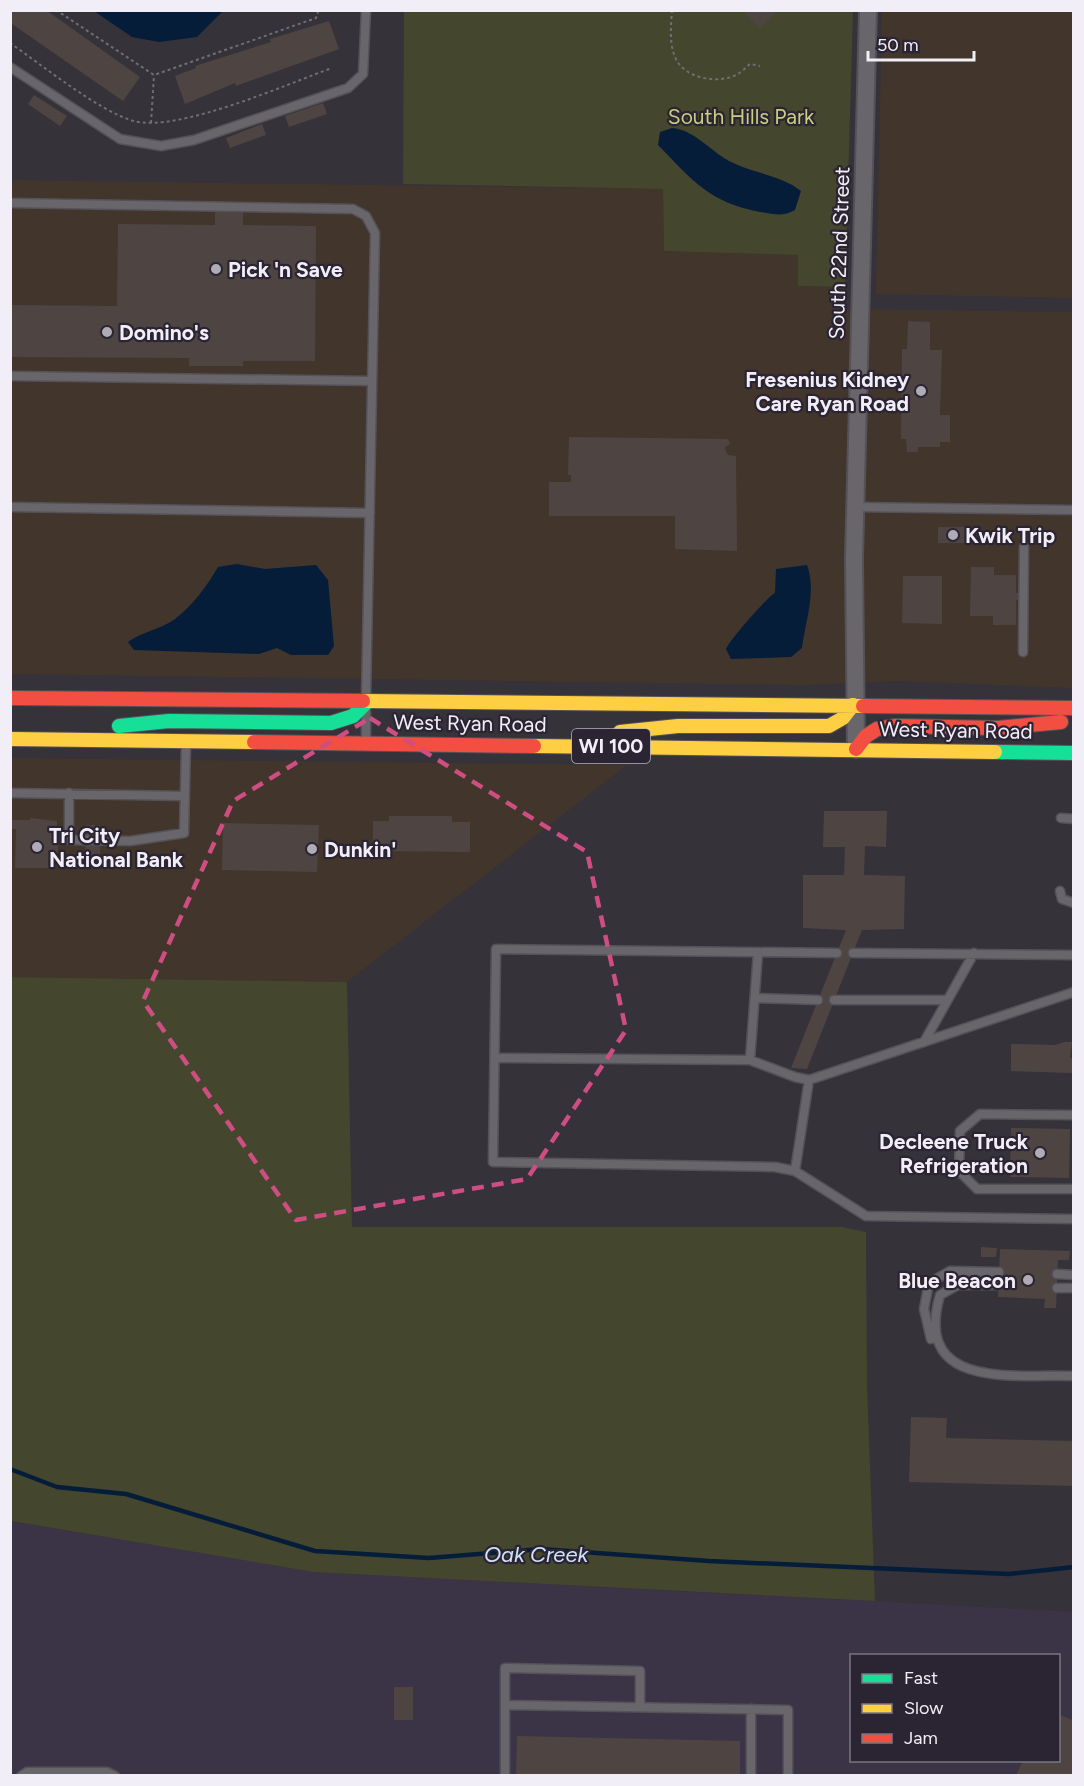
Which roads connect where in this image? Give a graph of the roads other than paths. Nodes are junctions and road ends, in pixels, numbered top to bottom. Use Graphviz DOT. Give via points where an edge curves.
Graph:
graph roads {
  1 [pos="366,10"];
  2 [pos="868,10"];
  3 [pos="10,67"];
  4 [pos="10,203"];
  5 [pos="10,376"];
  6 [pos="372,381"];
  7 [pos="10,507"];
  8 [pos="855,507"];
  9 [pos="1074,510"];
  10 [pos="370,513"];
  11 [pos="1024,548"];
  12 [pos="1023,652"];
  13 [pos="10,698"];
  14 [pos="169,700"];
  15 [pos="366,703"];
  16 [pos="554,704"];
  17 [pos="853,705"];
  18 [pos="1074,708"];
  19 [pos="45,713"];
  20 [pos="469,717"];
  21 [pos="381,721"];
  22 [pos="1074,721"];
  23 [pos="10,739"];
  24 [pos="51,740"];
  25 [pos="186,741"];
  26 [pos="366,742"];
  27 [pos="540,745"];
  28 [pos="856,749"];
  29 [pos="1074,753"];
  30 [pos="10,793"];
  31 [pos="69,793"];
  32 [pos="185,796"];
  33 [pos="1061,818"];
  34 [pos="1074,819"];
  35 [pos="1060,891"];
  36 [pos="1074,903"];
  37 [pos="758,952"];
  38 [pos="837,953"];
  39 [pos="853,953"];
  40 [pos="974,953"];
  41 [pos="1074,955"];
  42 [pos="1074,992"];
  43 [pos="755,998"];
  44 [pos="818,1000"];
  45 [pos="834,1000"];
  46 [pos="946,1000"];
  47 [pos="924,1042"];
  48 [pos="495,1058"];
  49 [pos="750,1060"];
  50 [pos="809,1080"];
  51 [pos="1074,1115"];
  52 [pos="795,1171"];
  53 [pos="1074,1189"];
  54 [pos="1074,1219"];
  55 [pos="999,1272"];
  56 [pos="1058,1275"];
  57 [pos="1074,1275"];
  58 [pos="999,1285"];
  59 [pos="1057,1287"];
  60 [pos="1074,1288"];
  61 [pos="952,1362"];
  62 [pos="1074,1376"];
  63 [pos="505,1705"];
  64 [pos="640,1707"];
  65 [pos="751,1709"];
  66 [pos="21,1776"];
  67 [pos="115,1776"];
  68 [pos="505,1776"];
  69 [pos="751,1776"];
  70 [pos="788,1776"];
  1 -- 3 [label="lane" via="363,74 348,87 194,140 161,146 120,139"];
  2 -- 8 [label="street, South 22nd Street"];
  4 -- 6 [label="lane" via="353,209 366,216 375,233"];
  5 -- 6 [label="lane"];
  6 -- 10 [label="lane"];
  7 -- 10 [label="lane"];
  8 -- 9 [label="lane"];
  8 -- 17 [label="street, South 22nd Street"];
  10 -- 15 [label="lane"];
  11 -- 12 [label="lane"];
  13 -- 14 [label="main road, West Ryan Road / WI 100"];
  14 -- 15 [label="main road, West Ryan Road / WI 100"];
  14 -- 19 [label="main road" via="117,709"];
  15 -- 16 [label="main road, West Ryan Road / WI 100"];
  15 -- 24 [label="main road" via="353,716 331,723 169,721 105,727"];
  15 -- 26 [label="lane"];
  16 -- 17 [label="main road, West Ryan Road / WI 100"];
  16 -- 20 [label="main road"];
  17 -- 18 [label="main road, West Ryan Road / WI 100"];
  17 -- 27 [label="main road" via="843,718 829,726 678,726 586,735"];
  17 -- 28 [label="street, South 22nd Street"];
  21 -- 26 [label="main road"];
  22 -- 28 [label="main road" via="998,728 896,726 877,729"];
  23 -- 24 [label="main road, West Ryan Road / WI 100"];
  24 -- 25 [label="main road, West Ryan Road / WI 100"];
  25 -- 26 [label="main road, West Ryan Road / WI 100"];
  25 -- 32 [label="lane"];
  26 -- 27 [label="main road, West Ryan Road / WI 100"];
  27 -- 28 [label="main road, West Ryan Road / WI 100"];
  28 -- 29 [label="main road, West Ryan Road / WI 100"];
  30 -- 31 [label="lane"];
  31 -- 32 [label="lane"];
  31 -- 32 [label="lane" via="69,840 129,841 184,833"];
  33 -- 34 [label="lane"];
  35 -- 36 [label="lane" via="1062,899"];
  37 -- 38 [label="lane"];
  37 -- 43 [label="lane"];
  37 -- 48 [label="lane" via="496,949"];
  39 -- 40 [label="lane"];
  40 -- 41 [label="lane"];
  40 -- 46 [label="lane"];
  42 -- 47 [label="lane"];
  43 -- 44 [label="lane"];
  43 -- 49 [label="lane"];
  45 -- 46 [label="lane"];
  46 -- 47 [label="lane"];
  47 -- 50 [label="lane"];
  48 -- 49 [label="lane"];
  48 -- 52 [label="lane" via="493,1161 775,1167"];
  49 -- 50 [label="lane"];
  50 -- 52 [label="lane"];
  51 -- 53 [label="lane" via="980,1114 960,1131 959,1161 959,1171 977,1189"];
  52 -- 54 [label="lane" via="866,1215"];
  55 -- 61 [label="lane" via="951,1271 929,1283 924,1309 930,1338"];
  56 -- 57 [label="lane"];
  58 -- 61 [label="lane" via="958,1285 940,1295 934,1317 935,1336"];
  59 -- 60 [label="lane"];
  61 -- 62 [label="lane" via="977,1373"];
  63 -- 64 [label="lane"];
  63 -- 64 [label="lane" via="505,1668 640,1671"];
  63 -- 68 [label="lane"];
  64 -- 65 [label="lane"];
  65 -- 69 [label="lane"];
  65 -- 70 [label="lane" via="788,1710"];
  66 -- 67 [label="lane" via="27,1772 106,1772"];
}
